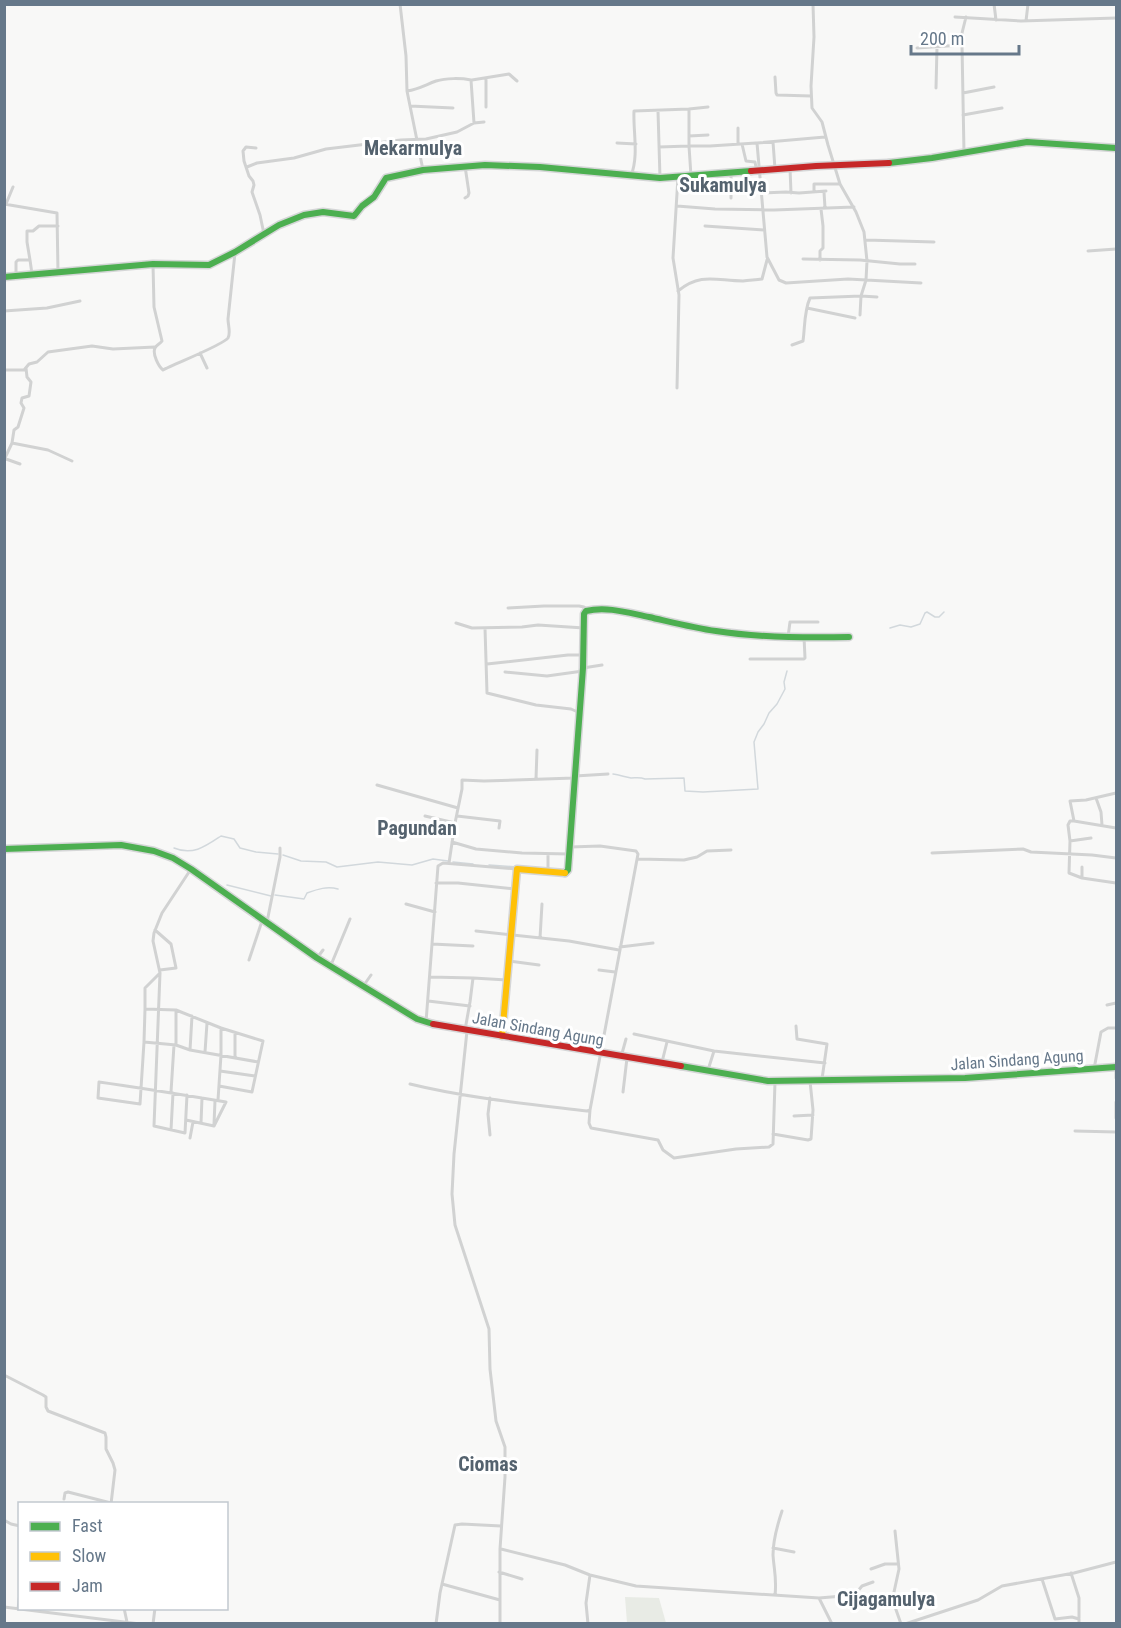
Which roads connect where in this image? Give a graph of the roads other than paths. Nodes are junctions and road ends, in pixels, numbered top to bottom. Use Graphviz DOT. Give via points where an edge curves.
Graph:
graph roads {
  1 [pos="400,4"];
  2 [pos="813,4"];
  3 [pos="994,4"];
  4 [pos="1028,4"];
  5 [pos="955,17"];
  6 [pos="966,17"];
  7 [pos="1116,18"];
  8 [pos="996,20"];
  9 [pos="1026,21"];
  10 [pos="962,45"];
  11 [pos="937,47"];
  12 [pos="917,48"];
  13 [pos="775,77"];
  14 [pos="486,79"];
  15 [pos="472,80"];
  16 [pos="517,81"];
  17 [pos="936,87"];
  18 [pos="994,87"];
  19 [pos="407,91"];
  20 [pos="962,93"];
  21 [pos="811,96"];
  22 [pos="410,106"];
  23 [pos="486,107"];
  24 [pos="708,107"];
  25 [pos="453,108"];
  26 [pos="1002,108"];
  27 [pos="689,109"];
  28 [pos="658,111"];
  29 [pos="963,115"];
  30 [pos="484,122"];
  31 [pos="474,123"];
  32 [pos="738,128"];
  33 [pos="708,135"];
  34 [pos="689,136"];
  35 [pos="826,137"];
  36 [pos="416,139"];
  37 [pos="773,142"];
  38 [pos="617,143"];
  39 [pos="757,143"];
  40 [pos="636,144"];
  41 [pos="740,144"];
  42 [pos="689,146"];
  43 [pos="659,147"];
  44 [pos="256,148"];
  45 [pos="1116,148"];
  46 [pos="964,153"];
  47 [pos="834,165"];
  48 [pos="465,166"];
  49 [pos="247,168"];
  50 [pos="790,168"];
  51 [pos="759,169"];
  52 [pos="775,169"];
  53 [pos="423,170"];
  54 [pos="731,173"];
  55 [pos="632,176"];
  56 [pos="691,176"];
  57 [pos="678,177"];
  58 [pos="660,178"];
  59 [pos="840,184"];
  60 [pos="13,187"];
  61 [pos="814,192"];
  62 [pos="761,193"];
  63 [pos="791,193"];
  64 [pos="465,198"];
  65 [pos="731,198"];
  66 [pos="5,204"];
  67 [pos="677,206"];
  68 [pos="854,207"];
  69 [pos="823,208"];
  70 [pos="762,210"];
  71 [pos="58,226"];
  72 [pos="705,226"];
  73 [pos="764,230"];
  74 [pos="264,234"];
  75 [pos="866,240"];
  76 [pos="934,242"];
  77 [pos="1116,249"];
  78 [pos="1088,251"];
  79 [pos="235,252"];
  80 [pos="768,258"];
  81 [pos="802,259"];
  82 [pos="30,260"];
  83 [pos="820,260"];
  84 [pos="867,261"];
  85 [pos="153,264"];
  86 [pos="915,264"];
  87 [pos="58,272"];
  88 [pos="32,274"];
  89 [pos="16,275"];
  90 [pos="4,276"];
  91 [pos="866,280"];
  92 [pos="921,283"];
  93 [pos="678,291"];
  94 [pos="861,296"];
  95 [pos="877,297"];
  96 [pos="81,301"];
  97 [pos="807,308"];
  98 [pos="4,311"];
  99 [pos="860,315"];
  100 [pos="855,318"];
  101 [pos="792,345"];
  102 [pos="155,347"];
  103 [pos="200,353"];
  104 [pos="26,368"];
  105 [pos="207,368"];
  106 [pos="4,370"];
  107 [pos="677,388"];
  108 [pos="12,443"];
  109 [pos="5,460"];
  110 [pos="72,461"];
  111 [pos="20,464"];
  112 [pos="508,608"];
  113 [pos="587,610"];
  114 [pos="818,622"];
  115 [pos="456,623"];
  116 [pos="485,628"];
  117 [pos="584,628"];
  118 [pos="788,637"];
  119 [pos="804,637"];
  120 [pos="849,637"];
  121 [pos="583,655"];
  122 [pos="750,659"];
  123 [pos="486,664"];
  124 [pos="602,664"];
  125 [pos="583,669"];
  126 [pos="505,672"];
  127 [pos="580,713"];
  128 [pos="537,750"];
  129 [pos="608,774"];
  130 [pos="575,777"];
  131 [pos="536,779"];
  132 [pos="376,785"];
  133 [pos="1116,793"];
  134 [pos="1096,798"];
  135 [pos="458,808"];
  136 [pos="425,816"];
  137 [pos="456,816"];
  138 [pos="1074,821"];
  139 [pos="455,824"];
  140 [pos="1102,825"];
  141 [pos="498,828"];
  142 [pos="1116,828"];
  143 [pos="429,832"];
  144 [pos="1091,838"];
  145 [pos="453,840"];
  146 [pos="1070,842"];
  147 [pos="280,848"];
  148 [pos="4,849"];
  149 [pos="731,850"];
  150 [pos="569,851"];
  151 [pos="932,853"];
  152 [pos="548,854"];
  153 [pos="1069,854"];
  154 [pos="1116,858"];
  155 [pos="637,860"];
  156 [pos="449,863"];
  157 [pos="1082,867"];
  158 [pos="191,869"];
  159 [pos="517,869"];
  160 [pos="548,870"];
  161 [pos="1082,878"];
  162 [pos="1116,883"];
  163 [pos="436,884"];
  164 [pos="515,889"];
  165 [pos="406,904"];
  166 [pos="542,904"];
  167 [pos="435,912"];
  168 [pos="350,919"];
  169 [pos="265,922"];
  170 [pos="155,930"];
  171 [pos="476,931"];
  172 [pos="511,934"];
  173 [pos="540,938"];
  174 [pos="653,943"];
  175 [pos="432,944"];
  176 [pos="473,945"];
  177 [pos="619,949"];
  178 [pos="323,950"];
  179 [pos="317,958"];
  180 [pos="249,960"];
  181 [pos="509,961"];
  182 [pos="539,965"];
  183 [pos="331,967"];
  184 [pos="599,970"];
  185 [pos="160,972"];
  186 [pos="615,972"];
  187 [pos="371,975"];
  188 [pos="430,977"];
  189 [pos="472,978"];
  190 [pos="508,980"];
  191 [pos="363,987"];
  192 [pos="428,1000"];
  193 [pos="1116,1003"];
  194 [pos="1107,1005"];
  195 [pos="470,1006"];
  196 [pos="145,1009"];
  197 [pos="159,1010"];
  198 [pos="176,1010"];
  199 [pos="192,1016"];
  200 [pos="426,1022"];
  201 [pos="207,1023"];
  202 [pos="796,1026"];
  203 [pos="221,1028"];
  204 [pos="1116,1028"];
  205 [pos="466,1030"];
  206 [pos="235,1033"];
  207 [pos="634,1034"];
  208 [pos="502,1036"];
  209 [pos="626,1039"];
  210 [pos="144,1042"];
  211 [pos="667,1042"];
  212 [pos="157,1043"];
  213 [pos="175,1045"];
  214 [pos="190,1050"];
  215 [pos="714,1051"];
  216 [pos="206,1052"];
  217 [pos="600,1053"];
  218 [pos="221,1054"];
  219 [pos="235,1057"];
  220 [pos="624,1057"];
  221 [pos="258,1062"];
  222 [pos="825,1063"];
  223 [pos="661,1064"];
  224 [pos="1116,1067"];
  225 [pos="1094,1069"];
  226 [pos="220,1071"];
  227 [pos="708,1071"];
  228 [pos="255,1076"];
  229 [pos="1116,1078"];
  230 [pos="810,1081"];
  231 [pos="821,1081"];
  232 [pos="775,1082"];
  233 [pos="410,1084"];
  234 [pos="219,1086"];
  235 [pos="140,1088"];
  236 [pos="155,1090"];
  237 [pos="172,1092"];
  238 [pos="623,1092"];
  239 [pos="461,1094"];
  240 [pos="187,1095"];
  241 [pos="202,1098"];
  242 [pos="490,1098"];
  243 [pos="217,1101"];
  244 [pos="1116,1103"];
  245 [pos="590,1110"];
  246 [pos="813,1115"];
  247 [pos="794,1116"];
  248 [pos="1116,1118"];
  249 [pos="186,1120"];
  250 [pos="193,1122"];
  251 [pos="201,1124"];
  252 [pos="214,1126"];
  253 [pos="171,1130"];
  254 [pos="1075,1131"];
  255 [pos="1116,1132"];
  256 [pos="773,1134"];
  257 [pos="490,1135"];
  258 [pos="190,1138"];
  259 [pos="4,1375"];
  260 [pos="64,1499"];
  261 [pos="107,1502"];
  262 [pos="111,1502"];
  263 [pos="782,1511"];
  264 [pos="4,1520"];
  265 [pos="18,1526"];
  266 [pos="501,1526"];
  267 [pos="895,1530"];
  268 [pos="773,1548"];
  269 [pos="500,1549"];
  270 [pos="794,1552"];
  271 [pos="1116,1562"];
  272 [pos="898,1564"];
  273 [pos="871,1569"];
  274 [pos="500,1572"];
  275 [pos="1071,1574"];
  276 [pos="590,1575"];
  277 [pos="522,1579"];
  278 [pos="1042,1579"];
  279 [pos="873,1582"];
  280 [pos="442,1584"];
  281 [pos="776,1595"];
  282 [pos="819,1598"];
  283 [pos="500,1600"];
  284 [pos="4,1607"];
  285 [pos="18,1609"];
  286 [pos="27,1610"];
  287 [pos="125,1610"];
  288 [pos="96,1618"];
  289 [pos="1079,1621"];
  290 [pos="128,1622"];
  291 [pos="95,1623"];
  292 [pos="140,1623"];
  293 [pos="436,1623"];
  294 [pos="500,1623"];
  295 [pos="588,1623"];
  296 [pos="832,1623"];
  297 [pos="903,1623"];
  1 -- 19 [label="street"];
  2 -- 21 [label="street"];
  3 -- 8 [label="street"];
  4 -- 9 [label="street"];
  5 -- 6 [label="street"];
  6 -- 8 [label="street"];
  6 -- 10 [label="street"];
  7 -- 9 [label="street"];
  8 -- 9 [label="street"];
  10 -- 11 [label="street"];
  10 -- 20 [label="street"];
  11 -- 12 [label="street"];
  11 -- 17 [label="street"];
  13 -- 21 [label="street" via="777,95"];
  14 -- 15 [label="street"];
  14 -- 16 [label="street" via="509,74"];
  14 -- 23 [label="street"];
  15 -- 19 [label="street" via="437,81"];
  15 -- 31 [label="street"];
  18 -- 20 [label="street"];
  19 -- 22 [label="street"];
  20 -- 29 [label="street"];
  21 -- 35 [label="street" via="812,108"];
  22 -- 25 [label="street"];
  22 -- 36 [label="street"];
  24 -- 27 [label="street"];
  26 -- 29 [label="street"];
  27 -- 28 [label="street"];
  27 -- 34 [label="street"];
  28 -- 40 [label="street" via="634,112"];
  28 -- 43 [label="street"];
  29 -- 46 [label="street"];
  30 -- 31 [label="street"];
  31 -- 36 [label="street" via="450,134"];
  32 -- 41 [label="street"];
  33 -- 34 [label="street"];
  34 -- 42 [label="street"];
  35 -- 37 [label="street"];
  35 -- 47 [label="street"];
  36 -- 49 [label="street" via="326,149"];
  36 -- 53 [label="street"];
  37 -- 39 [label="street"];
  37 -- 52 [label="street"];
  38 -- 40 [label="street"];
  39 -- 41 [label="street"];
  39 -- 51 [label="street"];
  40 -- 55 [label="street"];
  41 -- 42 [label="street"];
  41 -- 51 [label="street" via="746,161 755,162"];
  42 -- 43 [label="street"];
  42 -- 56 [label="street"];
  43 -- 58 [label="street"];
  44 -- 49 [label="street" via="244,148"];
  45 -- 46 [label="street" via="1027,142"];
  46 -- 47 [label="street" via="879,164"];
  47 -- 50 [label="street"];
  47 -- 59 [label="street"];
  48 -- 53 [label="street"];
  48 -- 55 [label="street" via="540,167"];
  48 -- 64 [label="street" via="469,193"];
  49 -- 74 [label="street"];
  50 -- 52 [label="street"];
  50 -- 63 [label="street"];
  51 -- 52 [label="street"];
  51 -- 54 [label="street"];
  51 -- 62 [label="street"];
  53 -- 74 [label="street" via="387,177 354,216 312,213"];
  54 -- 56 [label="street"];
  54 -- 65 [label="street"];
  55 -- 58 [label="street"];
  56 -- 57 [label="street"];
  57 -- 58 [label="street"];
  57 -- 67 [label="street"];
  59 -- 61 [label="street" via="814,184"];
  59 -- 68 [label="street"];
  60 -- 66 [label="street"];
  61 -- 63 [label="street"];
  61 -- 69 [label="street" via="825,191"];
  62 -- 63 [label="street"];
  62 -- 70 [label="street"];
  66 -- 71 [label="street" via="56,212"];
  67 -- 70 [label="street"];
  67 -- 93 [label="street" via="673,258"];
  68 -- 69 [label="street"];
  68 -- 75 [label="street"];
  69 -- 70 [label="street"];
  69 -- 83 [label="street"];
  70 -- 73 [label="street"];
  71 -- 82 [label="street" via="27,231"];
  71 -- 87 [label="street"];
  72 -- 73 [label="street"];
  73 -- 80 [label="street"];
  74 -- 79 [label="street"];
  75 -- 76 [label="street"];
  75 -- 84 [label="street"];
  77 -- 78 [label="street"];
  79 -- 85 [label="street" via="203,266"];
  79 -- 103 [label="street" via="228,338"];
  80 -- 91 [label="street" via="783,283"];
  80 -- 93 [label="street" via="762,279 706,278 692,281"];
  81 -- 83 [label="street"];
  82 -- 88 [label="street"];
  82 -- 89 [label="street" via="17,261"];
  83 -- 84 [label="street"];
  84 -- 86 [label="street"];
  84 -- 91 [label="street"];
  85 -- 87 [label="street"];
  85 -- 102 [label="street" via="154,307 162,341"];
  87 -- 88 [label="street"];
  88 -- 89 [label="street"];
  89 -- 90 [label="street"];
  91 -- 92 [label="street"];
  91 -- 94 [label="street"];
  93 -- 107 [label="street"];
  94 -- 95 [label="street"];
  94 -- 97 [label="street" via="812,297"];
  94 -- 99 [label="street"];
  96 -- 98 [label="street"];
  97 -- 100 [label="street"];
  97 -- 101 [label="street" via="803,341"];
  102 -- 103 [label="street" via="158,366 163,370"];
  102 -- 104 [label="street" via="92,346 54,351"];
  103 -- 105 [label="street"];
  104 -- 106 [label="street"];
  104 -- 108 [label="street" via="31,382 29,396 22,398 24,408"];
  108 -- 109 [label="street"];
  108 -- 110 [label="street" via="48,450"];
  109 -- 111 [label="street"];
  112 -- 113 [label="street" via="579,606"];
  113 -- 117 [label="street"];
  113 -- 118 [label="street" via="617,609 717,631"];
  114 -- 118 [label="street" via="790,622"];
  115 -- 116 [label="street"];
  116 -- 117 [label="street"];
  116 -- 123 [label="street"];
  117 -- 121 [label="street"];
  118 -- 119 [label="street"];
  119 -- 120 [label="street"];
  119 -- 122 [label="street" via="804,659"];
  121 -- 123 [label="street"];
  121 -- 125 [label="street"];
  123 -- 127 [label="street" via="488,694"];
  124 -- 125 [label="street"];
  125 -- 126 [label="street" via="547,676"];
  125 -- 127 [label="street"];
  127 -- 130 [label="street"];
  128 -- 131 [label="street"];
  129 -- 130 [label="street"];
  130 -- 131 [label="street"];
  130 -- 150 [label="street"];
  131 -- 135 [label="street" via="462,780"];
  132 -- 135 [label="street"];
  133 -- 134 [label="street"];
  134 -- 138 [label="street" via="1070,801"];
  134 -- 140 [label="street"];
  135 -- 137 [label="street"];
  136 -- 139 [label="street"];
  137 -- 139 [label="street"];
  137 -- 141 [label="street" via="500,821"];
  138 -- 140 [label="street"];
  138 -- 146 [label="street" via="1068,825"];
  139 -- 145 [label="street"];
  140 -- 142 [label="street"];
  143 -- 145 [label="street"];
  144 -- 146 [label="street"];
  145 -- 152 [label="street" via="476,849"];
  145 -- 156 [label="street"];
  146 -- 153 [label="street"];
  147 -- 169 [label="street"];
  148 -- 158 [label="street, Jalan Sindang Agung" via="128,845 163,854"];
  149 -- 155 [label="street" via="707,851 684,860"];
  150 -- 152 [label="street"];
  150 -- 155 [label="street" via="606,847 636,851"];
  150 -- 160 [label="street" via="566,873"];
  151 -- 153 [label="street" via="1023,849"];
  152 -- 160 [label="street"];
  153 -- 154 [label="street"];
  153 -- 161 [label="street" via="1069,873"];
  155 -- 177 [label="street"];
  156 -- 159 [label="street"];
  156 -- 163 [label="street" via="438,866"];
  157 -- 161 [label="street"];
  158 -- 169 [label="street, Jalan Sindang Agung"];
  158 -- 170 [label="street"];
  159 -- 160 [label="street"];
  159 -- 164 [label="street"];
  161 -- 162 [label="street"];
  163 -- 164 [label="street"];
  163 -- 167 [label="street"];
  164 -- 172 [label="street"];
  165 -- 167 [label="street"];
  166 -- 173 [label="street"];
  167 -- 175 [label="street"];
  168 -- 183 [label="street"];
  169 -- 179 [label="street, Jalan Sindang Agung"];
  169 -- 180 [label="street"];
  170 -- 185 [label="street" via="153,941"];
  170 -- 185 [label="street" via="171,944 176,968"];
  171 -- 172 [label="street"];
  172 -- 173 [label="street"];
  172 -- 181 [label="street"];
  173 -- 177 [label="street"];
  174 -- 177 [label="street"];
  175 -- 176 [label="street"];
  175 -- 188 [label="street"];
  177 -- 186 [label="street"];
  178 -- 179 [label="street"];
  179 -- 183 [label="street, Jalan Sindang Agung"];
  181 -- 182 [label="street"];
  181 -- 190 [label="street"];
  183 -- 191 [label="street, Jalan Sindang Agung"];
  184 -- 186 [label="street"];
  185 -- 196 [label="street" via="145,988"];
  185 -- 197 [label="street"];
  186 -- 217 [label="street"];
  187 -- 191 [label="street"];
  188 -- 189 [label="street"];
  188 -- 192 [label="street"];
  189 -- 190 [label="street"];
  189 -- 195 [label="street"];
  190 -- 208 [label="street"];
  191 -- 200 [label="street, Jalan Sindang Agung"];
  192 -- 195 [label="street"];
  192 -- 200 [label="street"];
  193 -- 194 [label="street"];
  195 -- 205 [label="street"];
  196 -- 197 [label="street"];
  196 -- 210 [label="street"];
  197 -- 198 [label="street"];
  197 -- 212 [label="street"];
  198 -- 199 [label="street"];
  198 -- 213 [label="street"];
  199 -- 201 [label="street"];
  199 -- 214 [label="street"];
  200 -- 205 [label="street, Jalan Sindang Agung"];
  201 -- 203 [label="street"];
  201 -- 216 [label="street"];
  202 -- 222 [label="street" via="797,1039 827,1044"];
  203 -- 206 [label="street"];
  203 -- 218 [label="street"];
  204 -- 225 [label="street" via="1100,1034"];
  205 -- 208 [label="street, Jalan Sindang Agung"];
  205 -- 239 [label="street"];
  206 -- 219 [label="street"];
  206 -- 221 [label="street" via="263,1041"];
  207 -- 211 [label="street"];
  208 -- 217 [label="street, Jalan Sindang Agung"];
  209 -- 220 [label="street"];
  210 -- 212 [label="street"];
  210 -- 235 [label="street"];
  211 -- 215 [label="street"];
  211 -- 223 [label="street"];
  212 -- 213 [label="street"];
  212 -- 236 [label="street"];
  213 -- 214 [label="street"];
  213 -- 237 [label="street"];
  214 -- 216 [label="street"];
  215 -- 222 [label="street"];
  215 -- 227 [label="street"];
  216 -- 218 [label="street"];
  217 -- 220 [label="street, Jalan Sindang Agung"];
  217 -- 245 [label="street"];
  218 -- 219 [label="street"];
  218 -- 226 [label="street"];
  219 -- 221 [label="street"];
  220 -- 223 [label="street, Jalan Sindang Agung"];
  220 -- 238 [label="street"];
  221 -- 228 [label="street"];
  222 -- 231 [label="street"];
  223 -- 227 [label="street, Jalan Sindang Agung"];
  224 -- 225 [label="street, Jalan Sindang Agung"];
  224 -- 229 [label="street"];
  225 -- 231 [label="street, Jalan Sindang Agung" via="965,1078"];
  226 -- 228 [label="street"];
  226 -- 234 [label="street"];
  227 -- 232 [label="street, Jalan Sindang Agung"];
  228 -- 234 [label="street" via="252,1092"];
  230 -- 231 [label="street, Jalan Sindang Agung"];
  230 -- 232 [label="street, Jalan Sindang Agung"];
  230 -- 246 [label="street"];
  232 -- 256 [label="street"];
  233 -- 239 [label="street"];
  234 -- 243 [label="street"];
  235 -- 235 [label="street" via="99,1082 98,1098 140,1104"];
  235 -- 236 [label="street"];
  236 -- 237 [label="street"];
  236 -- 253 [label="street" via="154,1126"];
  237 -- 240 [label="street"];
  237 -- 253 [label="street"];
  239 -- 242 [label="street"];
  239 -- 266 [label="street" via="452,1190 456,1225 489,1329 496,1421 506,1450"];
  240 -- 241 [label="street"];
  240 -- 249 [label="street"];
  241 -- 243 [label="street"];
  241 -- 251 [label="street"];
  242 -- 245 [label="street"];
  242 -- 257 [label="street"];
  243 -- 252 [label="street"];
  243 -- 252 [label="street" via="226,1102"];
  244 -- 248 [label="street"];
  245 -- 256 [label="street" via="591,1128 657,1140 663,1150 678,1159 769,1147"];
  246 -- 247 [label="street"];
  246 -- 256 [label="street" via="811,1139"];
  249 -- 250 [label="street"];
  249 -- 253 [label="street" via="185,1133"];
  250 -- 251 [label="street"];
  250 -- 258 [label="street"];
  251 -- 252 [label="street"];
  254 -- 255 [label="street"];
  259 -- 262 [label="street" via="46,1397 48,1411 105,1433 106,1449 115,1470"];
  260 -- 261 [label="street" via="68,1492"];
  263 -- 268 [label="street"];
  264 -- 265 [label="street"];
  266 -- 269 [label="street"];
  266 -- 280 [label="street" via="455,1526"];
  267 -- 272 [label="street"];
  268 -- 270 [label="street"];
  268 -- 281 [label="street"];
  269 -- 274 [label="street"];
  269 -- 276 [label="street"];
  271 -- 275 [label="street"];
  272 -- 273 [label="street"];
  272 -- 297 [label="street" via="893,1597"];
  274 -- 277 [label="street"];
  274 -- 283 [label="street"];
  275 -- 278 [label="street"];
  275 -- 289 [label="street"];
  276 -- 281 [label="street" via="636,1586"];
  276 -- 295 [label="street"];
  278 -- 289 [label="street" via="1055,1619 1072,1617"];
  278 -- 297 [label="street" via="1002,1586 978,1599"];
  279 -- 282 [label="street" via="857,1593"];
  280 -- 283 [label="street"];
  280 -- 293 [label="street"];
  281 -- 282 [label="street"];
  282 -- 296 [label="street"];
  283 -- 294 [label="street"];
  284 -- 285 [label="street"];
  286 -- 288 [label="street"];
  287 -- 290 [label="street"];
  288 -- 290 [label="street"];
  288 -- 291 [label="street"];
  290 -- 292 [label="street"];
}
